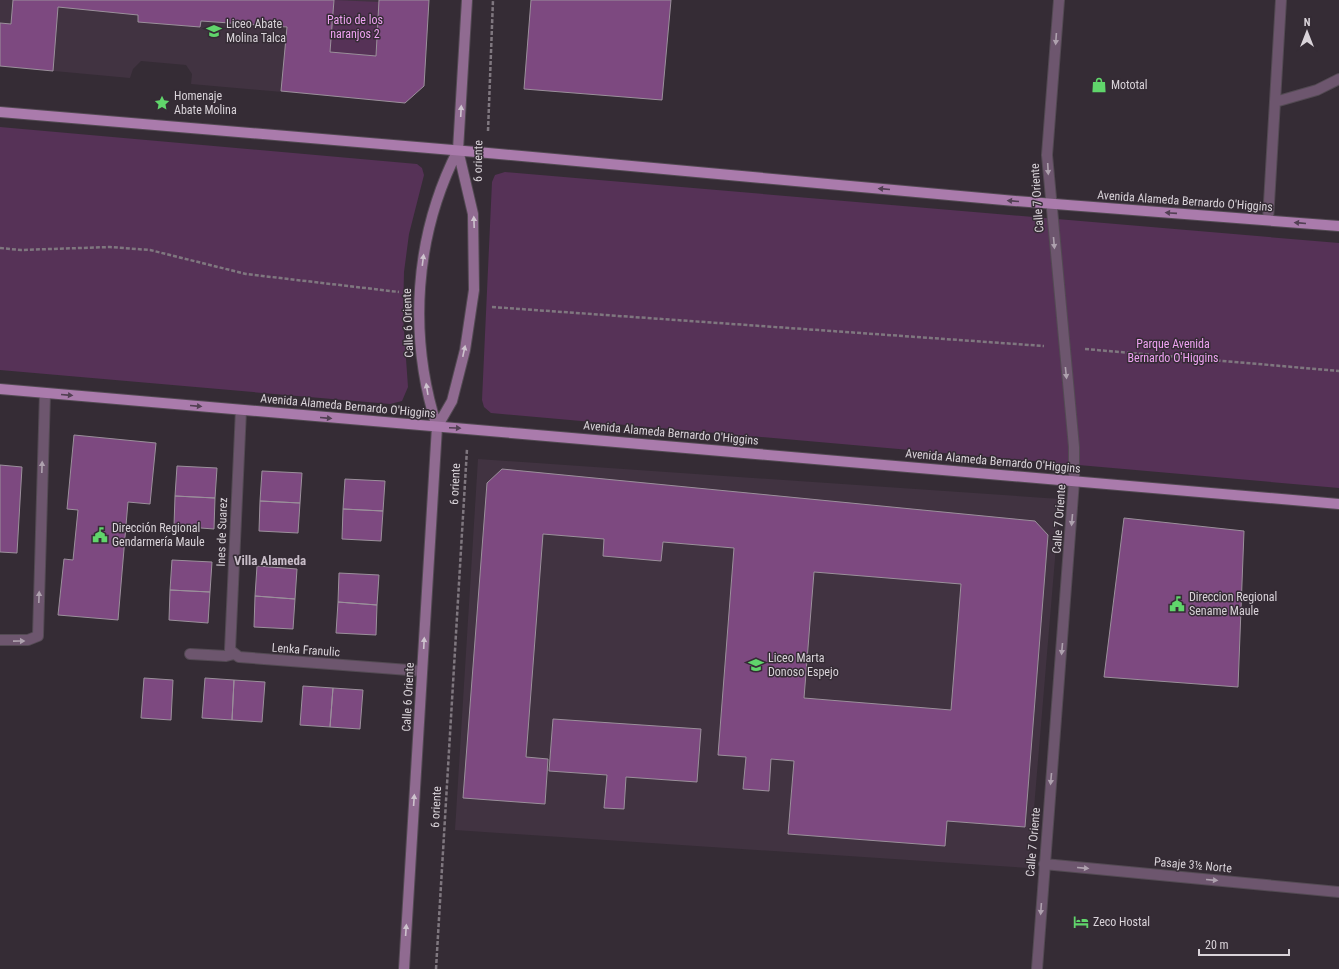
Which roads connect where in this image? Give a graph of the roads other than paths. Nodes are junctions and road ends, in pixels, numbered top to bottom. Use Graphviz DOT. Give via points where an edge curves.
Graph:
graph roads {
  1 [pos="467,0"];
  2 [pos="1059,0"];
  3 [pos="1281,0"];
  4 [pos="1339,79"];
  5 [pos="1275,102"];
  6 [pos="0,112"];
  7 [pos="458,150"];
  8 [pos="1050,204"];
  9 [pos="1268,220"];
  10 [pos="1339,226"];
  11 [pos="0,389"];
  12 [pos="45,393"];
  13 [pos="241,410"];
  14 [pos="438,427"];
  15 [pos="1074,481"];
  16 [pos="1339,504"];
  17 [pos="0,640"];
  18 [pos="190,654"];
  19 [pos="234,654"];
  20 [pos="422,671"];
  21 [pos="1044,864"];
  22 [pos="1339,892"];
  23 [pos="404,969"];
  24 [pos="1037,969"];
  7 -- 1 [label="main road, Calle 6 Oriente, one-way"];
  2 -- 8 [label="street, Calle 7 Oriente, one-way" via="1047,155"];
  3 -- 5 [label="street"];
  4 -- 5 [label="street" via="1317,90"];
  5 -- 9 [label="street"];
  6 -- 7 [label="main road, Avenida Alameda Bernardo O'Higgins"];
  8 -- 7 [label="main road, Avenida Alameda Bernardo O'Higgins, one-way"];
  14 -- 7 [label="main road, Calle 6 Oriente, one-way" via="452,401 465,350 474,290 474,214"];
  14 -- 7 [label="main road, Calle 6 Oriente, one-way" via="428,399 420,345 418,294 425,242 446,174"];
  9 -- 8 [label="main road, Avenida Alameda Bernardo O'Higgins, one-way"];
  8 -- 15 [label="street, Calle 7 Oriente, one-way" via="1074,447"];
  10 -- 9 [label="main road, Avenida Alameda Bernardo O'Higgins, one-way"];
  11 -- 12 [label="main road, Avenida Alameda Bernardo O'Higgins"];
  12 -- 13 [label="main road, Avenida Alameda Bernardo O'Higgins, one-way"];
  17 -- 12 [label="street, one-way" via="28,640 38,636"];
  13 -- 14 [label="main road, Avenida Alameda Bernardo O'Higgins, one-way"];
  13 -- 19 [label="street, Ines de Suarez" via="230,650"];
  14 -- 15 [label="main road, Avenida Alameda Bernardo O'Higgins, one-way"];
  20 -- 14 [label="main road, Calle 6 Oriente, one-way"];
  15 -- 16 [label="main road, Avenida Alameda Bernardo O'Higgins"];
  15 -- 21 [label="street, Calle 7 Oriente, one-way"];
  18 -- 19 [label="street, Lenka Franulic"];
  19 -- 20 [label="street, Lenka Franulic" via="239,657"];
  23 -- 20 [label="main road, Calle 6 Oriente, one-way"];
  21 -- 22 [label="street, Pasaje 3½ Norte, one-way"];
  21 -- 24 [label="street, Calle 7 Oriente, one-way"];
}
